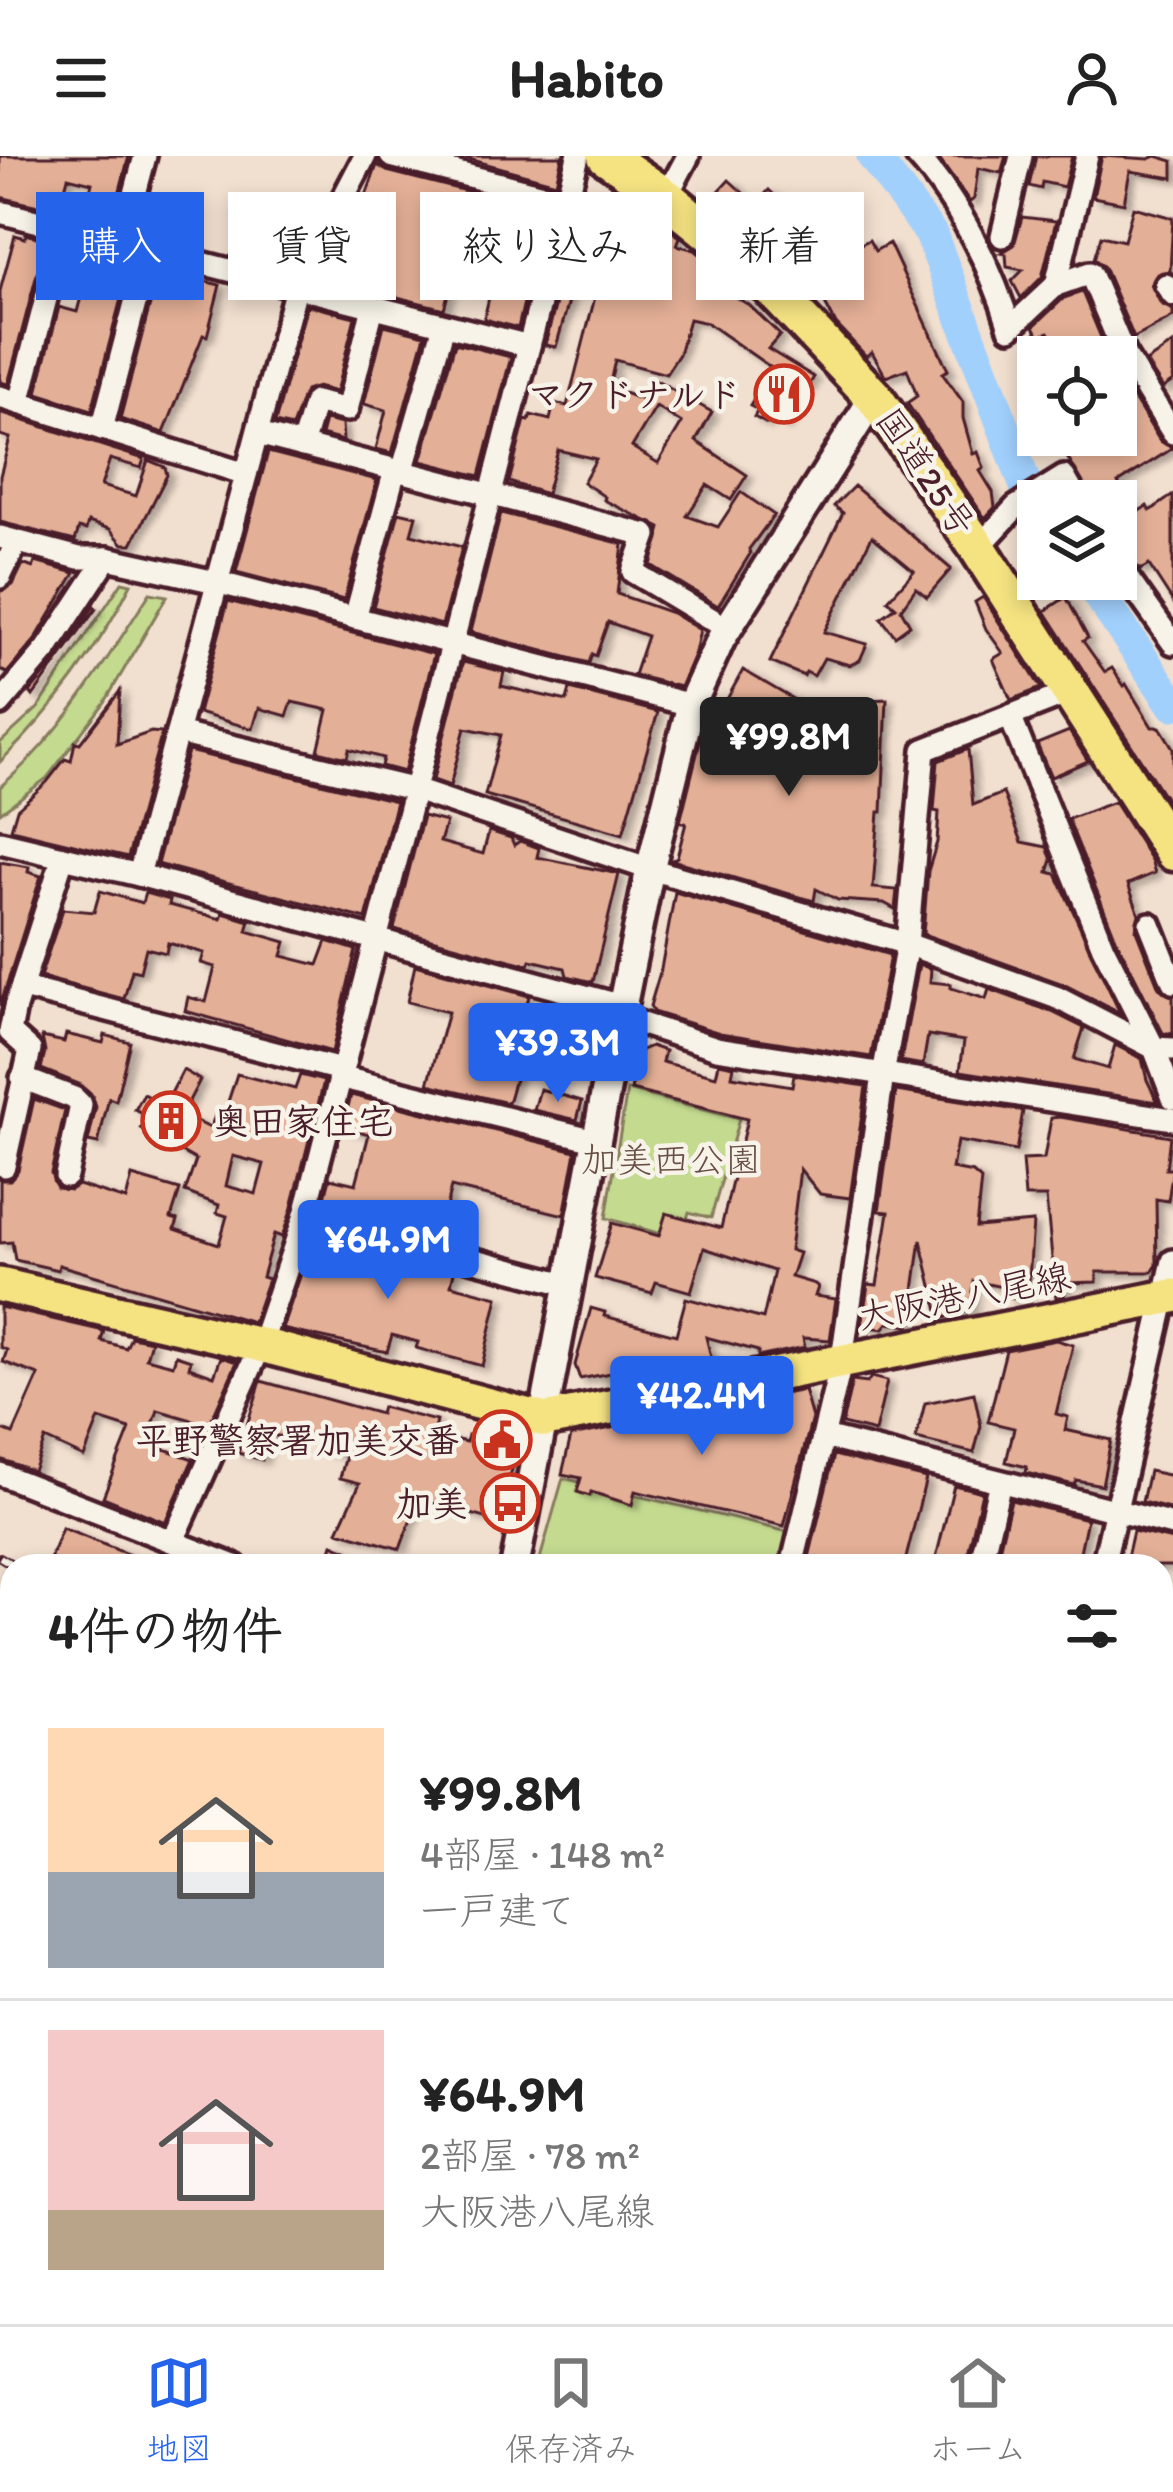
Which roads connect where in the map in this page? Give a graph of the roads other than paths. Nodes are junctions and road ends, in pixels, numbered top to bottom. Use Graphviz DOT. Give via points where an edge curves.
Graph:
graph roads {
  1 [pos="145,156"];
  2 [pos="365,156"];
  3 [pos="391,156"];
  4 [pos="578,156"];
  5 [pos="605,156"];
  6 [pos="688,156"];
  7 [pos="917,156"];
  8 [pos="1021,156"];
  9 [pos="1087,156"];
  10 [pos="135,192"];
  11 [pos="346,192"];
  12 [pos="531,192"];
  13 [pos="568,192"];
  14 [pos="660,192"];
  15 [pos="668,192"];
  16 [pos="672,201"];
  17 [pos="0,212"];
  18 [pos="36,222"];
  19 [pos="1002,236"];
  20 [pos="1056,285"];
  21 [pos="42,300"];
  22 [pos="136,300"];
  23 [pos="293,300"];
  24 [pos="345,300"];
  25 [pos="541,300"];
  26 [pos="373,307"];
  27 [pos="444,325"];
  28 [pos="529,346"];
  29 [pos="874,397"];
  30 [pos="10,400"];
  31 [pos="102,429"];
  32 [pos="1173,433"];
  33 [pos="258,434"];
  34 [pos="302,446"];
  35 [pos="399,471"];
  36 [pos="245,474"];
  37 [pos="491,495"];
  38 [pos="1017,506"];
  39 [pos="9,539"];
  40 [pos="978,548"];
  41 [pos="107,558"];
  42 [pos="0,577"];
  43 [pos="216,581"];
  44 [pos="1137,592"];
  45 [pos="355,618"];
  46 [pos="728,628"];
  47 [pos="1173,643"];
  48 [pos="451,644"];
  49 [pos="1071,692"];
  50 [pos="0,704"];
  51 [pos="691,705"];
  52 [pos="1010,716"];
  53 [pos="177,733"];
  54 [pos="412,789"];
  55 [pos="0,842"];
  56 [pos="1173,852"];
  57 [pos="63,857"];
  58 [pos="650,869"];
  59 [pos="139,875"];
  60 [pos="1150,924"];
  61 [pos="376,939"];
  62 [pos="907,944"];
  63 [pos="1173,982"];
  64 [pos="13,999"];
  65 [pos="621,1012"];
  66 [pos="1163,1049"];
  67 [pos="340,1073"];
  68 [pos="883,1075"];
  69 [pos="22,1078"];
  70 [pos="1173,1098"];
  71 [pos="1173,1119"];
  72 [pos="595,1140"];
  73 [pos="4,1166"];
  74 [pos="66,1176"];
  75 [pos="305,1215"];
  76 [pos="1173,1261"];
  77 [pos="566,1284"];
  78 [pos="0,1285"];
  79 [pos="1170,1297"];
  80 [pos="261,1346"];
  81 [pos="842,1359"];
  82 [pos="1162,1364"];
  83 [pos="545,1420"];
  84 [pos="824,1437"];
  85 [pos="0,1474"];
  86 [pos="1000,1482"];
  87 [pos="1116,1511"];
  88 [pos="1173,1525"];
  89 [pos="173,1541"];
  90 [pos="206,1554"];
  91 [pos="517,1554"];
  92 [pos="795,1554"];
  93 [pos="983,1554"];
  94 [pos="1106,1554"];
  1 -- 10 [label="street"];
  2 -- 11 [label="street"];
  3 -- 12 [label="street"];
  4 -- 13 [label="street"];
  5 -- 14 [label="highway, 国道25号"];
  6 -- 15 [label="street"];
  7 -- 20 [label="street" via="973,240 1010,328"];
  8 -- 19 [label="street"];
  9 -- 20 [label="street"];
  16 -- 29 [label="highway, 国道25号" via="750,266"];
  17 -- 18 [label="street"];
  20 -- 32 [label="street" via="1090,273 1124,354"];
  21 -- 30 [label="street"];
  22 -- 31 [label="street"];
  23 -- 33 [label="street"];
  24 -- 26 [label="street"];
  25 -- 28 [label="street"];
  26 -- 27 [label="street"];
  26 -- 34 [label="street" via="347,410 314,402"];
  27 -- 28 [label="street"];
  27 -- 35 [label="street"];
  28 -- 37 [label="street"];
  29 -- 40 [label="highway, 国道25号"];
  29 -- 46 [label="street"];
  30 -- 31 [label="street"];
  31 -- 36 [label="street"];
  33 -- 34 [label="street"];
  33 -- 36 [label="street"];
  34 -- 35 [label="street"];
  35 -- 37 [label="street"];
  35 -- 45 [label="street"];
  36 -- 43 [label="street"];
  37 -- 46 [label="street" via="646,535 632,572"];
  37 -- 48 [label="street"];
  38 -- 40 [label="street"];
  39 -- 41 [label="street"];
  39 -- 42 [label="street"];
  40 -- 49 [label="highway, 国道25号"];
  41 -- 43 [label="street"];
  41 -- 50 [label="street"];
  43 -- 45 [label="street"];
  43 -- 53 [label="street"];
  44 -- 47 [label="street"];
  45 -- 48 [label="street"];
  46 -- 51 [label="street"];
  48 -- 51 [label="street"];
  48 -- 54 [label="street"];
  49 -- 52 [label="street"];
  49 -- 56 [label="highway, 国道25号"];
  51 -- 58 [label="street"];
  52 -- 62 [label="street" via="924,750"];
  52 -- 66 [label="street" via="1102,947"];
  53 -- 54 [label="street"];
  53 -- 59 [label="street"];
  54 -- 58 [label="street"];
  54 -- 61 [label="street"];
  55 -- 57 [label="street"];
  57 -- 59 [label="street"];
  57 -- 64 [label="street"];
  58 -- 62 [label="street"];
  58 -- 65 [label="street"];
  59 -- 61 [label="street"];
  60 -- 63 [label="street"];
  61 -- 65 [label="street"];
  61 -- 67 [label="street"];
  62 -- 66 [label="street" via="1058,998"];
  62 -- 68 [label="street"];
  64 -- 67 [label="street"];
  64 -- 69 [label="street" via="10,1032 30,1050"];
  65 -- 68 [label="street" via="716,1048"];
  65 -- 72 [label="street"];
  66 -- 70 [label="street"];
  67 -- 72 [label="street"];
  67 -- 75 [label="street"];
  68 -- 71 [label="street"];
  68 -- 81 [label="street"];
  69 -- 73 [label="street"];
  69 -- 74 [label="street" via="81,1106"];
  72 -- 77 [label="street"];
  75 -- 77 [label="street"];
  75 -- 80 [label="street"];
  76 -- 79 [label="street"];
  77 -- 83 [label="street"];
  78 -- 80 [label="main road, 大阪港八尾線"];
  79 -- 81 [label="main road, 大阪港八尾線"];
  79 -- 82 [label="street"];
  80 -- 83 [label="main road, 大阪港八尾線"];
  80 -- 89 [label="street"];
  81 -- 83 [label="main road, 大阪港八尾線"];
  81 -- 84 [label="street"];
  82 -- 87 [label="street"];
  83 -- 91 [label="street"];
  84 -- 86 [label="street"];
  84 -- 92 [label="street"];
  85 -- 89 [label="street"];
  86 -- 87 [label="street"];
  86 -- 93 [label="street"];
  87 -- 88 [label="street"];
  87 -- 94 [label="street"];
  89 -- 90 [label="street"];
}
